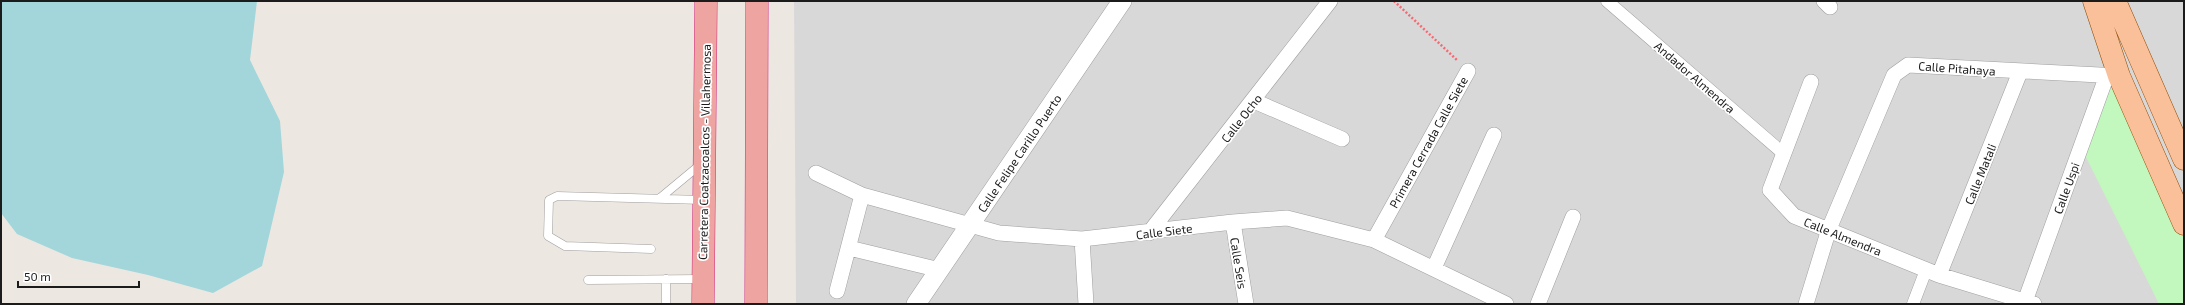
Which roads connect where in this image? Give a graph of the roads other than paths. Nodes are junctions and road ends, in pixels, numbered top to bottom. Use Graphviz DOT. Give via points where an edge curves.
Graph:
graph roads {
  1 [pos="706,1"];
  2 [pos="757,1"];
  3 [pos="1122,1"];
  4 [pos="1330,1"];
  5 [pos="1607,1"];
  6 [pos="2094,1"];
  7 [pos="2115,1"];
  8 [pos="1468,71"];
  9 [pos="2020,72"];
  10 [pos="2113,76"];
  11 [pos="1811,82"];
  12 [pos="1254,101"];
  13 [pos="1494,135"];
  14 [pos="1342,139"];
  15 [pos="1784,154"];
  16 [pos="2184,159"];
  17 [pos="704,161"];
  18 [pos="816,173"];
  19 [pos="862,195"];
  20 [pos="660,198"];
  21 [pos="704,200"];
  22 [pos="1573,217"];
  23 [pos="1233,222"];
  24 [pos="970,224"];
  25 [pos="2184,224"];
  26 [pos="1829,229"];
  27 [pos="1149,233"];
  28 [pos="1082,239"];
  29 [pos="1374,240"];
  30 [pos="849,248"];
  31 [pos="651,249"];
  32 [pos="1434,268"];
  33 [pos="940,270"];
  34 [pos="1933,272"];
  35 [pos="666,279"];
  36 [pos="703,279"];
  37 [pos="588,280"];
  38 [pos="837,291"];
  39 [pos="2028,303"];
  40 [pos="666,304"];
  41 [pos="703,304"];
  42 [pos="756,304"];
  43 [pos="916,304"];
  44 [pos="1086,304"];
  45 [pos="1246,304"];
  46 [pos="1506,304"];
  47 [pos="1538,304"];
  48 [pos="1806,304"];
  49 [pos="1913,304"];
  1 -- 17 [label="highway, Carretera Coatzacoalcos - Villahermosa"];
  2 -- 42 [label="highway"];
  3 -- 24 [label="street, Calle Felipe Carillo Puerto"];
  4 -- 12 [label="street, Calle Ocho"];
  5 -- 15 [label="street, Andador Almendra"];
  6 -- 10 [label="main road"];
  7 -- 16 [label="main road"];
  8 -- 29 [label="street, Primera Cerrada Calle Siete"];
  9 -- 10 [label="street, Calle Pitahaya"];
  9 -- 26 [label="street, Calle Pitahaya" via="1908,65 1894,75"];
  9 -- 34 [label="street, Calle Matali"];
  10 -- 25 [label="main road"];
  10 -- 39 [label="street, Calle Uspi"];
  11 -- 15 [label="street, Calle Almendra"];
  12 -- 14 [label="street"];
  12 -- 27 [label="street, Calle Ocho"];
  13 -- 32 [label="street"];
  15 -- 26 [label="street, Calle Almendra" via="1770,190 1794,216"];
  17 -- 20 [label="lane"];
  17 -- 21 [label="highway, Carretera Coatzacoalcos - Villahermosa"];
  18 -- 19 [label="street, Calle Siete"];
  19 -- 24 [label="street, Calle Siete"];
  19 -- 30 [label="street"];
  20 -- 21 [label="lane"];
  20 -- 31 [label="lane" via="557,196 549,200 548,236 565,246"];
  21 -- 36 [label="highway, Carretera Coatzacoalcos - Villahermosa"];
  22 -- 47 [label="street"];
  23 -- 27 [label="street, Calle Siete"];
  23 -- 29 [label="street, Calle Siete" via="1287,218"];
  23 -- 45 [label="street, Calle Seis"];
  24 -- 28 [label="street, Calle Siete" via="999,233"];
  24 -- 33 [label="street, Calle Felipe Carillo Puerto"];
  26 -- 34 [label="street, Calle Almendra"];
  26 -- 48 [label="street, Calle Pitahaya"];
  27 -- 28 [label="street, Calle Siete"];
  28 -- 44 [label="street"];
  29 -- 32 [label="street, Calle Siete"];
  30 -- 33 [label="street"];
  30 -- 38 [label="street"];
  32 -- 46 [label="street, Calle Siete"];
  33 -- 43 [label="street, Calle Felipe Carillo Puerto"];
  34 -- 39 [label="street, Calle Almendra"];
  34 -- 49 [label="street"];
  35 -- 36 [label="lane"];
  35 -- 37 [label="lane"];
  35 -- 40 [label="lane"];
  36 -- 41 [label="highway, Carretera Coatzacoalcos - Villahermosa"];
}
